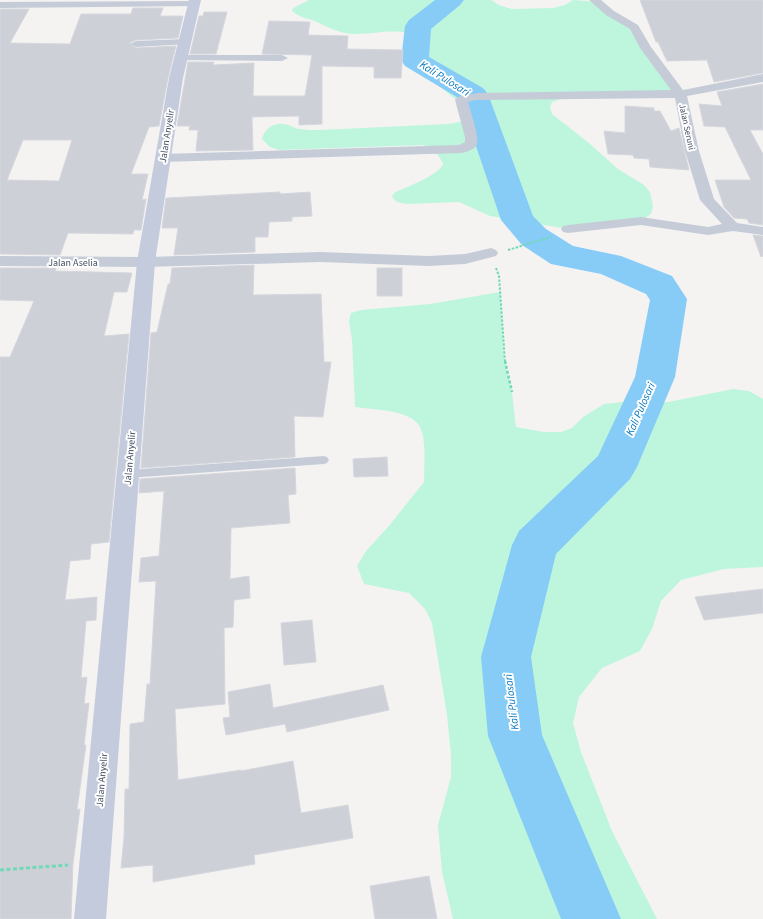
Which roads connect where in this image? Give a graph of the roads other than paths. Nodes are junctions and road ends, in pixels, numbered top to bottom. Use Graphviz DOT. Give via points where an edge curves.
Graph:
graph roads {
  1 [pos="594,0"];
  2 [pos="195,2"];
  3 [pos="0,5"];
  4 [pos="136,44"];
  5 [pos="183,50"];
  6 [pos="282,58"];
  7 [pos="763,78"];
  8 [pos="680,94"];
  9 [pos="162,158"];
  10 [pos="733,227"];
  11 [pos="568,229"];
  12 [pos="761,231"];
  13 [pos="491,253"];
  14 [pos="0,261"];
  15 [pos="146,262"];
  16 [pos="324,460"];
  17 [pos="128,474"];
  18 [pos="90,919"];
  1 -- 8 [label="street, Jalan Seruni" via="634,27"];
  2 -- 3 [label="street"];
  2 -- 5 [label="street, Jalan Anyelir"];
  4 -- 5 [label="street"];
  5 -- 6 [label="street"];
  5 -- 9 [label="street, Jalan Anyelir"];
  7 -- 8 [label="street"];
  8 -- 9 [label="street" via="475,97 461,100 471,137 471,144 462,149"];
  8 -- 10 [label="street, Jalan Seruni" via="692,151 707,200"];
  9 -- 15 [label="street, Jalan Anyelir"];
  10 -- 11 [label="street" via="708,231 641,221"];
  10 -- 12 [label="street"];
  13 -- 15 [label="street, Jalan Aselia" via="465,259 429,261 320,257"];
  14 -- 15 [label="street, Jalan Aselia"];
  15 -- 17 [label="street, Jalan Anyelir"];
  16 -- 17 [label="lane"];
  17 -- 18 [label="street, Jalan Anyelir"];
}
